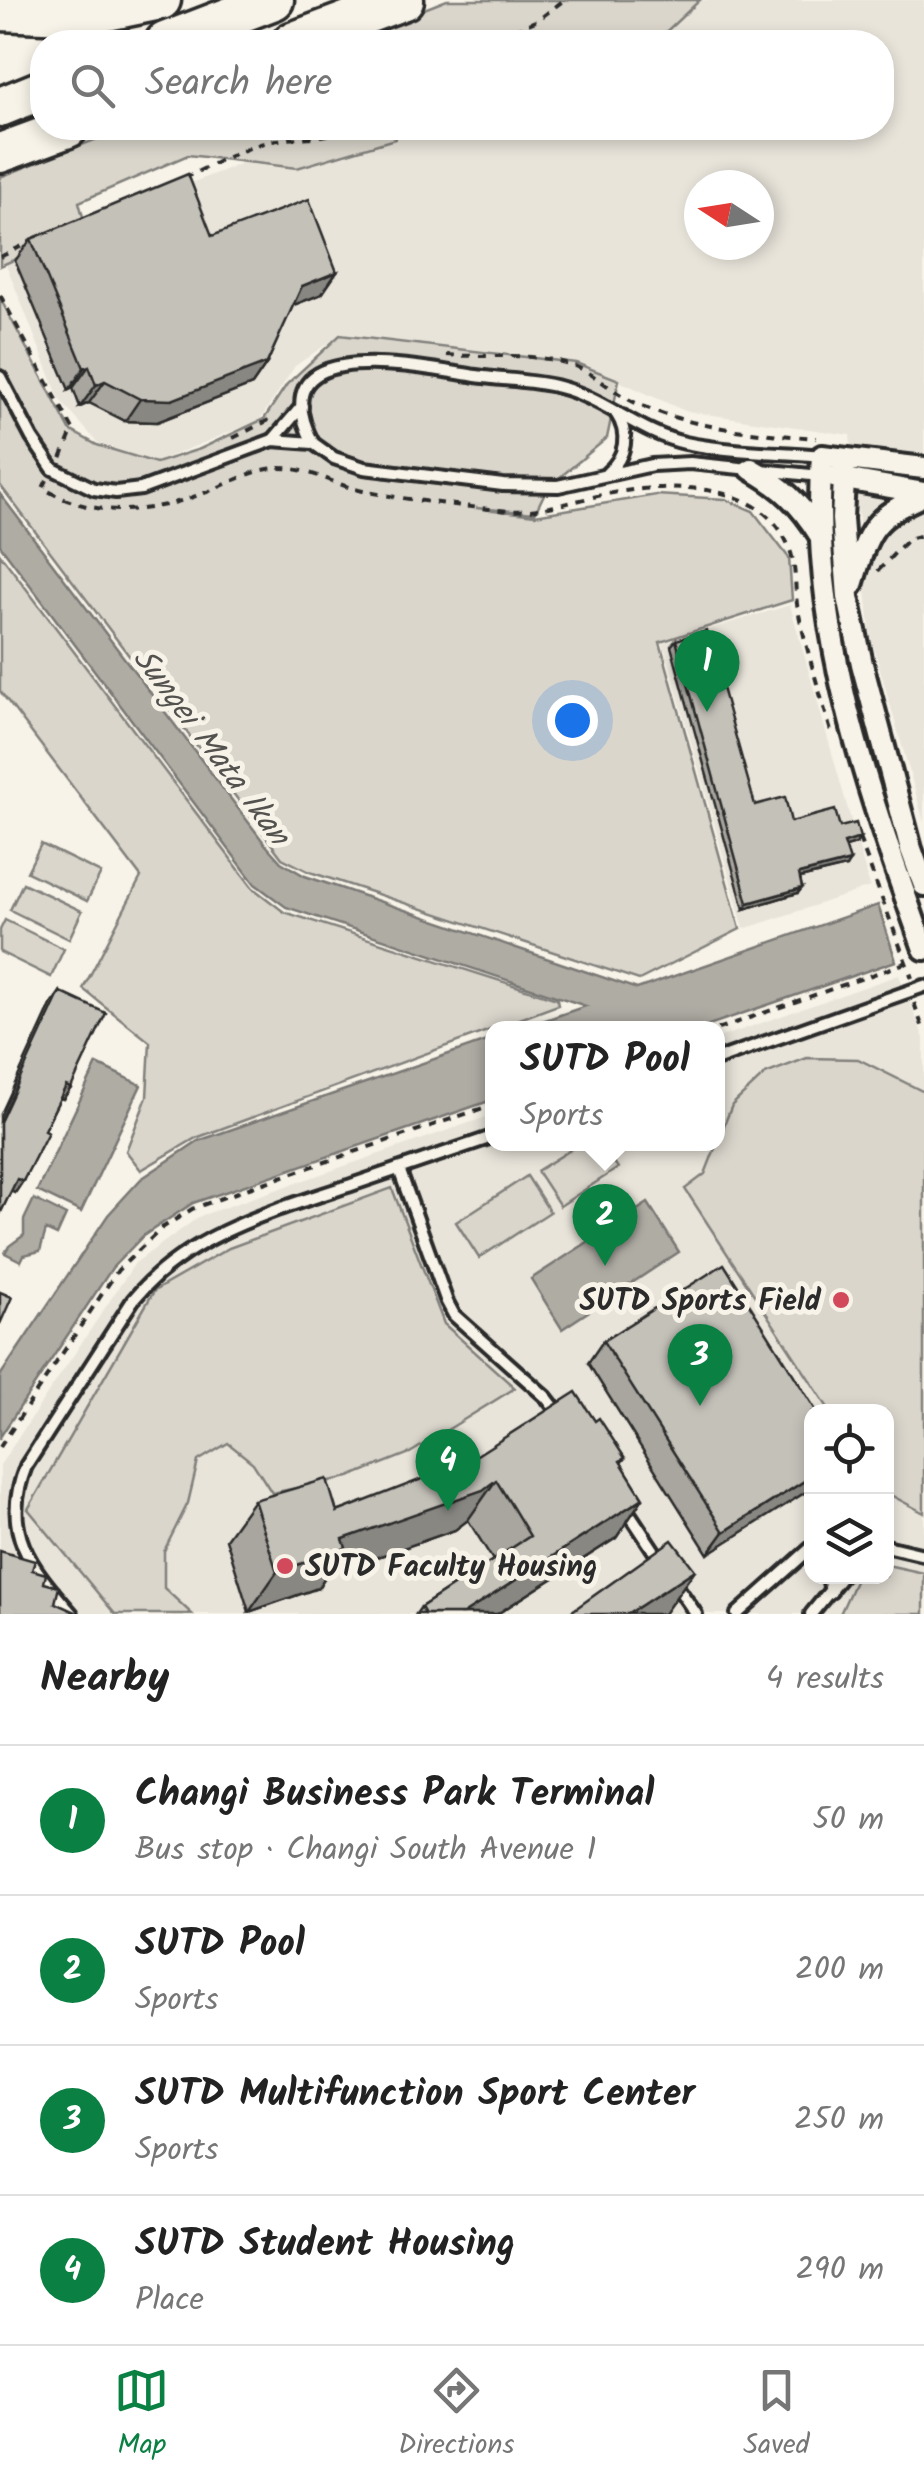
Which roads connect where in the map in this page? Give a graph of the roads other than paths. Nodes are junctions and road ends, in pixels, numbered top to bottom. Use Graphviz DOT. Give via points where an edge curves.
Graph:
graph roads {
  1 [pos="161,0"];
  2 [pos="274,0"];
  3 [pos="404,0"];
  4 [pos="76,7"];
  5 [pos="0,11"];
  6 [pos="196,30"];
  7 [pos="324,30"];
  8 [pos="30,95"];
  9 [pos="0,107"];
  10 [pos="35,140"];
  11 [pos="0,153"];
  12 [pos="0,377"];
  13 [pos="302,406"];
  14 [pos="616,412"];
  15 [pos="273,440"];
  16 [pos="313,443"];
  17 [pos="823,457"];
  18 [pos="924,468"];
  19 [pos="751,469"];
  20 [pos="844,469"];
  21 [pos="606,474"];
  22 [pos="924,494"];
  23 [pos="820,535"];
  24 [pos="848,596"];
  25 [pos="924,885"];
  26 [pos="920,954"];
  27 [pos="919,989"];
  28 [pos="725,1058"];
  29 [pos="485,1139"];
  30 [pos="399,1169"];
  31 [pos="567,1426"];
  32 [pos="618,1498"];
  33 [pos="894,1548"];
  34 [pos="804,1554"];
  35 [pos="924,1554"];
  36 [pos="829,1584"];
  37 [pos="836,1584"];
  38 [pos="830,1592"];
  39 [pos="72,1614"];
  40 [pos="696,1614"];
  41 [pos="737,1614"];
  42 [pos="811,1614"];
  1 -- 4 [label="highway"];
  2 -- 6 [label="highway"];
  3 -- 7 [label="highway"];
  4 -- 5 [label="highway"];
  8 -- 9 [label="highway"];
  10 -- 11 [label="highway"];
  12 -- 15 [label="lane" via="32,438 94,489 141,488"];
  13 -- 14 [label="lane" via="302,392 314,378 358,362 560,387"];
  13 -- 15 [label="lane"];
  13 -- 16 [label="lane"];
  14 -- 17 [label="lane" via="684,443"];
  14 -- 21 [label="lane" via="625,440 617,465"];
  15 -- 16 [label="lane"];
  16 -- 21 [label="lane" via="364,468 438,478 558,486"];
  17 -- 19 [label="lane"];
  17 -- 20 [label="street"];
  17 -- 23 [label="street"];
  18 -- 20 [label="street"];
  19 -- 21 [label="lane" via="652,465"];
  19 -- 23 [label="street" via="794,498"];
  20 -- 22 [label="street"];
  20 -- 24 [label="street"];
  22 -- 24 [label="street" via="877,522"];
  23 -- 26 [label="street" via="838,666"];
  24 -- 25 [label="street"];
  27 -- 28 [label="lane"];
  29 -- 30 [label="lane"];
  30 -- 31 [label="lane" via="454,1314 546,1397"];
  30 -- 39 [label="lane" via="259,1216 179,1256 133,1300 14,1490 16,1534 26,1557"];
  32 -- 40 [label="lane"];
  33 -- 35 [label="lane"];
  34 -- 41 [label="lane"];
  36 -- 38 [label="lane"];
  37 -- 38 [label="lane"];
  38 -- 42 [label="lane"];
}
